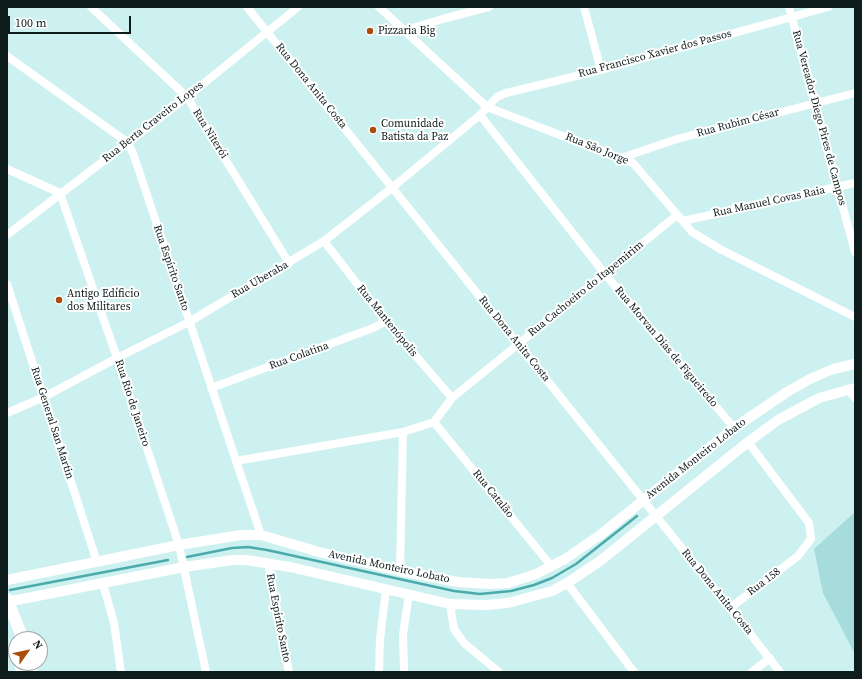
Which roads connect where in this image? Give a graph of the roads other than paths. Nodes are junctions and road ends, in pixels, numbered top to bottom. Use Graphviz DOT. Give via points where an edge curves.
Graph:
graph roads {
  1 [pos="91,7"];
  2 [pos="247,7"];
  3 [pos="298,7"];
  4 [pos="379,7"];
  5 [pos="489,7"];
  6 [pos="584,7"];
  7 [pos="789,7"];
  8 [pos="828,7"];
  9 [pos="385,10"];
  10 [pos="792,17"];
  11 [pos="267,32"];
  12 [pos="406,32"];
  13 [pos="7,56"];
  14 [pos="601,70"];
  15 [pos="855,93"];
  16 [pos="187,97"];
  17 [pos="815,103"];
  18 [pos="487,107"];
  19 [pos="480,115"];
  20 [pos="127,142"];
  21 [pos="622,158"];
  22 [pos="7,169"];
  23 [pos="855,183"];
  24 [pos="837,187"];
  25 [pos="393,188"];
  26 [pos="60,193"];
  27 [pos="677,215"];
  28 [pos="683,221"];
  29 [pos="7,235"];
  30 [pos="324,241"];
  31 [pos="855,252"];
  32 [pos="289,263"];
  33 [pos="605,274"];
  34 [pos="7,284"];
  35 [pos="855,317"];
  36 [pos="386,321"];
  37 [pos="189,322"];
  38 [pos="518,344"];
  39 [pos="117,358"];
  40 [pos="855,364"];
  41 [pos="212,388"];
  42 [pos="852,388"];
  43 [pos="44,397"];
  44 [pos="452,398"];
  45 [pos="855,398"];
  46 [pos="7,413"];
  47 [pos="434,422"];
  48 [pos="734,428"];
  49 [pos="403,432"];
  50 [pos="748,442"];
  51 [pos="236,461"];
  52 [pos="645,501"];
  53 [pos="656,515"];
  54 [pos="260,535"];
  55 [pos="180,548"];
  56 [pos="97,562"];
  57 [pos="268,563"];
  58 [pos="184,565"];
  59 [pos="552,566"];
  60 [pos="400,572"];
  61 [pos="7,580"];
  62 [pos="566,583"];
  63 [pos="103,584"];
  64 [pos="386,590"];
  65 [pos="409,594"];
  66 [pos="7,601"];
  67 [pos="450,604"];
  68 [pos="730,608"];
  69 [pos="7,620"];
  70 [pos="11,631"];
  71 [pos="20,631"];
  72 [pos="770,658"];
  73 [pos="121,672"];
  74 [pos="206,672"];
  75 [pos="289,672"];
  76 [pos="379,672"];
  77 [pos="404,672"];
  78 [pos="499,672"];
  79 [pos="634,672"];
  80 [pos="752,672"];
  81 [pos="780,672"];
  1 -- 16 [label="street, Rua Niterói"];
  2 -- 11 [label="street, Rua Dona Anita Costa"];
  3 -- 11 [label="street, Rua Berta Craveiro Lopes"];
  4 -- 9 [label="street, Rua São Jorge"];
  5 -- 12 [label="street"];
  6 -- 14 [label="street"];
  7 -- 10 [label="street, Rua Vereador Diego Pires de Campos"];
  8 -- 10 [label="street, Rua Francisco Xavier dos Passos"];
  9 -- 12 [label="street, Rua São Jorge"];
  10 -- 14 [label="street, Rua Francisco Xavier dos Passos"];
  10 -- 17 [label="street, Rua Vereador Diego Pires de Campos"];
  11 -- 16 [label="street, Rua Berta Craveiro Lopes"];
  11 -- 25 [label="street, Rua Dona Anita Costa"];
  12 -- 18 [label="street, Rua São Jorge"];
  13 -- 20 [label="street"];
  14 -- 18 [label="street, Rua Francisco Xavier dos Passos" via="506,93 497,97"];
  15 -- 17 [label="street, Rua Rubim César"];
  16 -- 20 [label="street, Rua Berta Craveiro Lopes"];
  16 -- 32 [label="street, Rua Niterói"];
  17 -- 21 [label="street, Rua Rubim César" via="676,139"];
  17 -- 24 [label="street, Rua Vereador Diego Pires de Campos"];
  18 -- 19 [label="street, Rua Uberaba"];
  18 -- 21 [label="street, Rua São Jorge"];
  19 -- 25 [label="street, Rua Uberaba"];
  19 -- 33 [label="street, Rua Morvan Dias de Figueiredo"];
  20 -- 26 [label="street, Rua Berta Craveiro Lopes"];
  20 -- 37 [label="street, Rua Espírito Santo"];
  21 -- 27 [label="street, Rua São Jorge" via="632,163"];
  22 -- 26 [label="street"];
  23 -- 24 [label="street, Rua Manuel Covas Raia"];
  24 -- 28 [label="street, Rua Manuel Covas Raia"];
  24 -- 31 [label="street, Rua Vereador Diego Pires de Campos"];
  25 -- 30 [label="street, Rua Uberaba"];
  25 -- 38 [label="street, Rua Dona Anita Costa"];
  26 -- 29 [label="street, Rua Berta Craveiro Lopes"];
  26 -- 39 [label="street, Rua Rio de Janeiro"];
  27 -- 28 [label="street, Rua São Jorge"];
  27 -- 33 [label="street, Rua Cachoeiro do Itapemirim"];
  28 -- 35 [label="street, Rua São Jorge" via="692,232 720,249"];
  30 -- 32 [label="street, Rua Uberaba"];
  30 -- 36 [label="street, Rua Mantenópolis"];
  32 -- 37 [label="street, Rua Uberaba"];
  33 -- 38 [label="street, Rua Cachoeiro do Itapemirim"];
  33 -- 48 [label="street, Rua Morvan Dias de Figueiredo"];
  34 -- 43 [label="street, Rua General San Martin"];
  36 -- 41 [label="street, Rua Colatina"];
  36 -- 44 [label="street, Rua Mantenópolis"];
  37 -- 39 [label="street, Rua Uberaba"];
  37 -- 41 [label="street, Rua Espírito Santo"];
  38 -- 44 [label="street, Rua Cachoeiro do Itapemirim"];
  38 -- 52 [label="street, Rua Dona Anita Costa"];
  39 -- 43 [label="street, Rua Uberaba"];
  39 -- 55 [label="street, Rua Rio de Janeiro"];
  40 -- 48 [label="street, Avenida Monteiro Lobato" via="833,369 810,379"];
  41 -- 51 [label="street, Rua Espírito Santo"];
  42 -- 45 [label="street"];
  42 -- 50 [label="street, Avenida Monteiro Lobato" via="801,406"];
  43 -- 46 [label="street, Rua Uberaba"];
  43 -- 56 [label="street, Rua General San Martin"];
  44 -- 47 [label="street, Rua Cachoeiro do Itapemirim"];
  47 -- 49 [label="street"];
  47 -- 59 [label="street, Rua Catalão"];
  48 -- 52 [label="street, Avenida Monteiro Lobato"];
  49 -- 51 [label="street"];
  49 -- 60 [label="street"];
  50 -- 53 [label="street, Avenida Monteiro Lobato"];
  50 -- 68 [label="street, Rua 158" via="809,523 811,539 798,556"];
  51 -- 54 [label="street, Rua Espírito Santo"];
  52 -- 53 [label="street, Rua Dona Anita Costa"];
  52 -- 59 [label="street, Avenida Monteiro Lobato" via="600,535"];
  53 -- 62 [label="street, Avenida Monteiro Lobato" via="600,562"];
  53 -- 68 [label="street, Rua Dona Anita Costa"];
  54 -- 55 [label="street, Avenida Monteiro Lobato" via="241,535"];
  54 -- 60 [label="street, Avenida Monteiro Lobato"];
  55 -- 56 [label="street, Avenida Monteiro Lobato"];
  55 -- 58 [label="street, Rua Rio de Janeiro"];
  56 -- 61 [label="street, Avenida Monteiro Lobato"];
  57 -- 58 [label="street, Avenida Monteiro Lobato" via="233,560"];
  57 -- 64 [label="street, Avenida Monteiro Lobato"];
  57 -- 75 [label="street, Rua Espírito Santo"];
  58 -- 63 [label="street, Avenida Monteiro Lobato"];
  58 -- 74 [label="street, Rua Rio de Janeiro"];
  59 -- 60 [label="street, Avenida Monteiro Lobato" via="508,583 491,584 458,582"];
  62 -- 67 [label="street, Avenida Monteiro Lobato" via="552,591 508,603"];
  62 -- 79 [label="street"];
  63 -- 66 [label="street, Avenida Monteiro Lobato"];
  63 -- 73 [label="street" via="114,623"];
  64 -- 65 [label="street, Avenida Monteiro Lobato"];
  64 -- 76 [label="street"];
  65 -- 67 [label="street, Avenida Monteiro Lobato"];
  65 -- 77 [label="street" via="403,635"];
  66 -- 71 [label="main road"];
  67 -- 78 [label="street" via="454,629 464,643"];
  68 -- 72 [label="street, Rua Dona Anita Costa"];
  69 -- 70 [label="main road"];
  72 -- 80 [label="street"];
  72 -- 81 [label="street, Rua Dona Anita Costa"];
}
